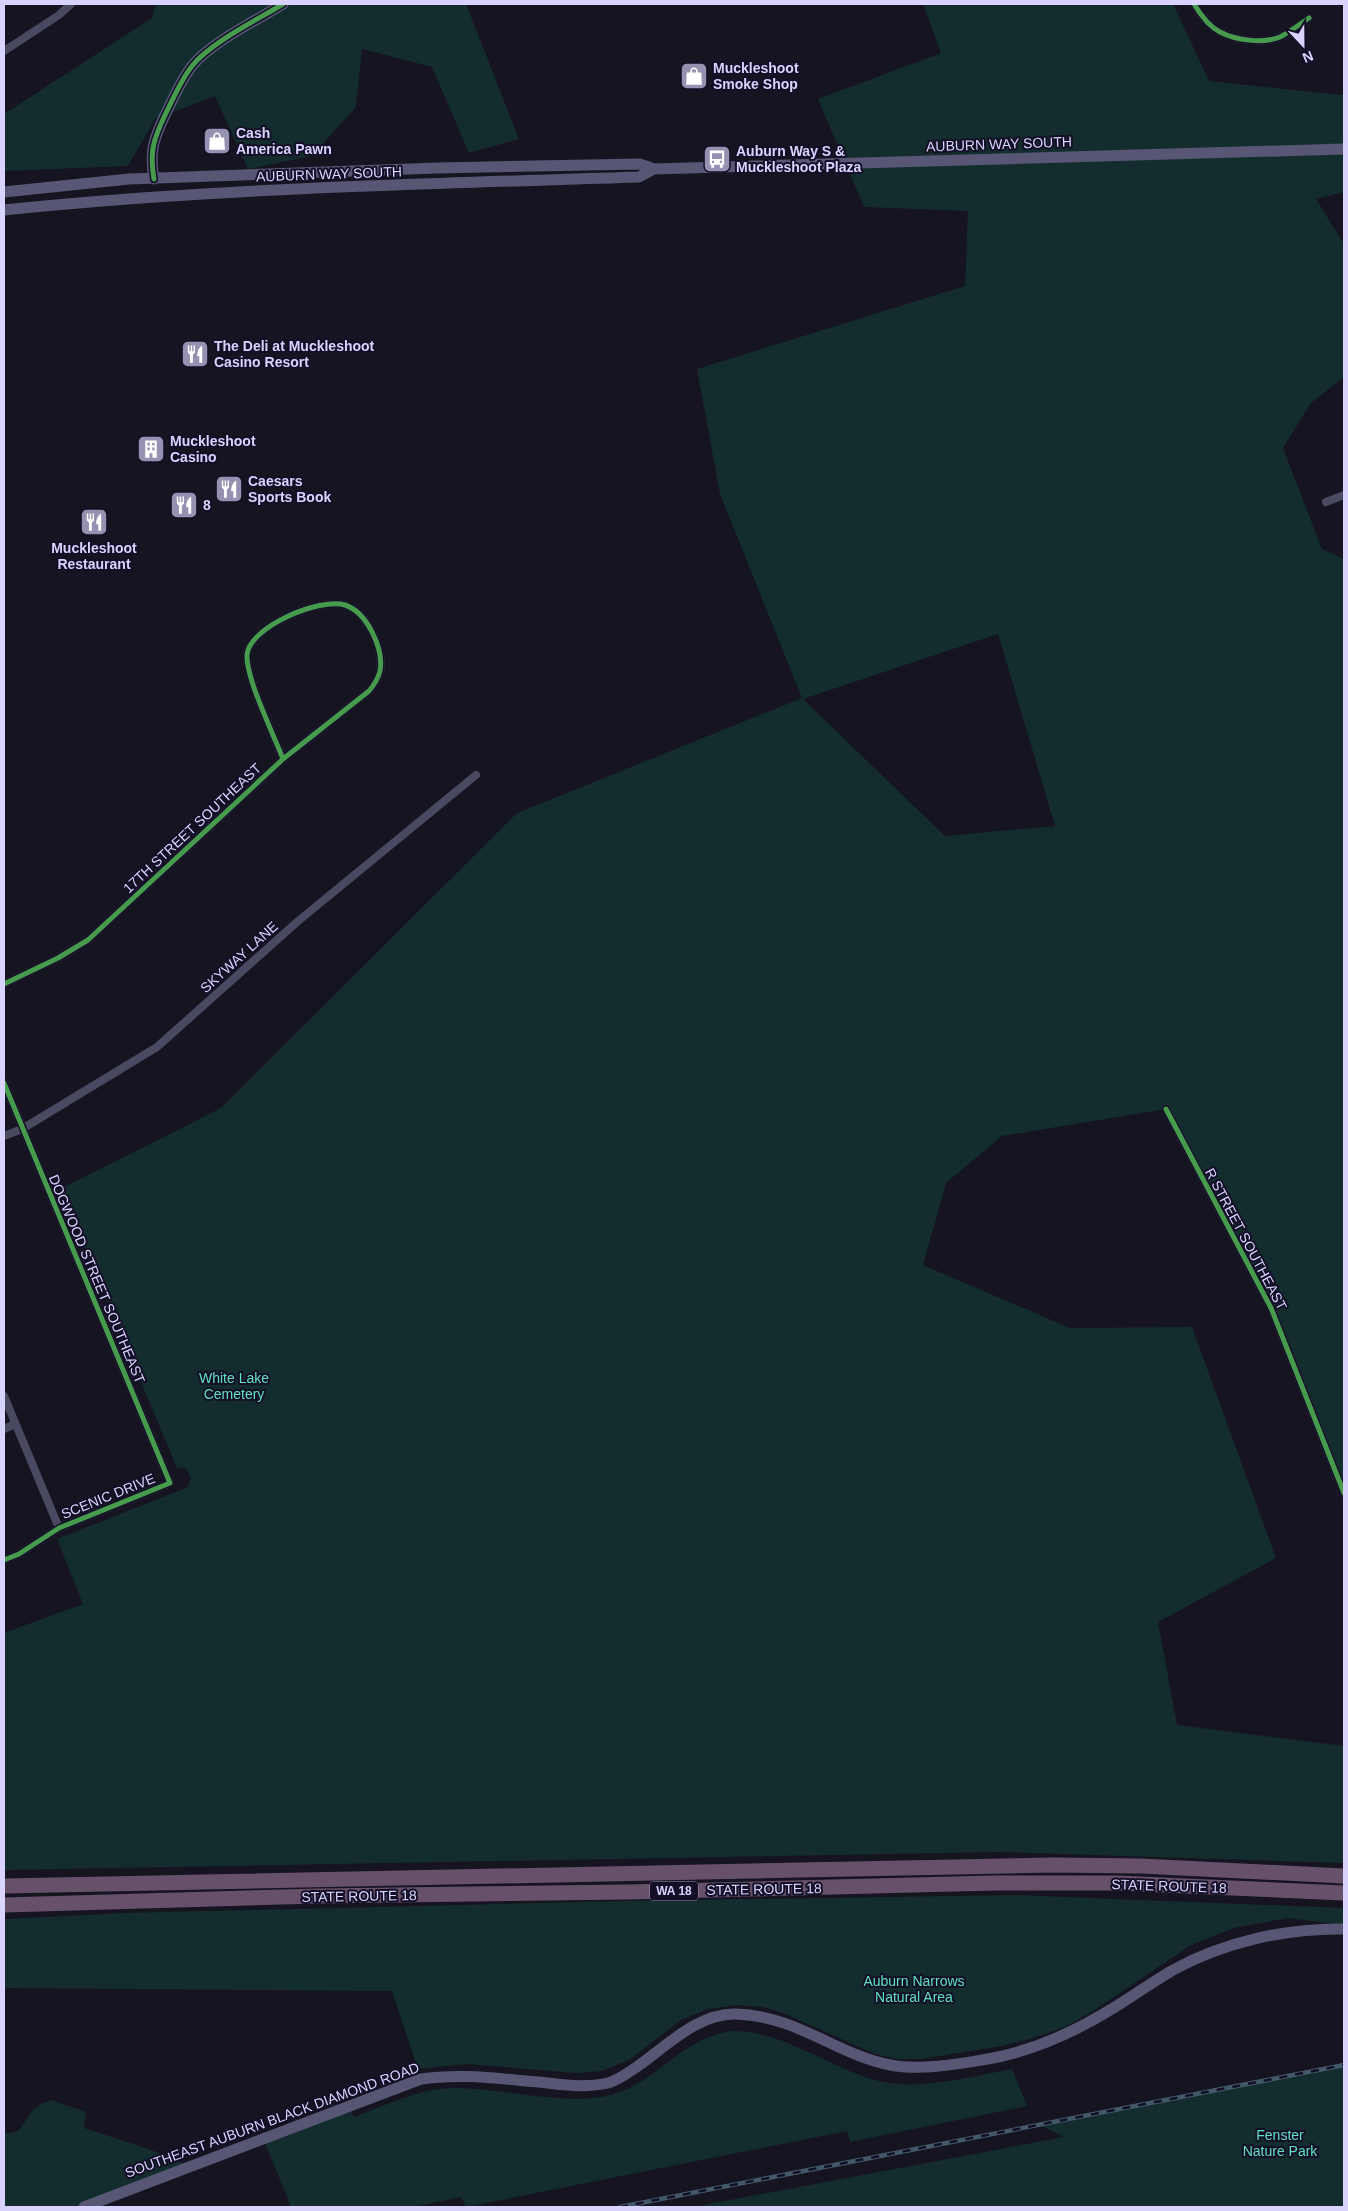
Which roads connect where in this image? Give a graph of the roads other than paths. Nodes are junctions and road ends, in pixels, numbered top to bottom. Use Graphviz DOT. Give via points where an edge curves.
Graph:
graph roads {
  1 [pos="71,4"];
  2 [pos="283,4"];
  3 [pos="1194,4"];
  4 [pos="1309,18"];
  5 [pos="4,50"];
  6 [pos="1344,149"];
  7 [pos="654,169"];
  8 [pos="154,178"];
  9 [pos="4,192"];
  10 [pos="4,210"];
  11 [pos="1344,496"];
  12 [pos="1326,502"];
  13 [pos="283,759"];
  14 [pos="476,775"];
  15 [pos="4,984"];
  16 [pos="4,1083"];
  17 [pos="1166,1109"];
  18 [pos="22,1129"];
  19 [pos="4,1136"];
  20 [pos="4,1396"];
  21 [pos="15,1424"];
  22 [pos="4,1429"];
  23 [pos="170,1483"];
  24 [pos="1344,1493"];
  25 [pos="59,1528"];
  26 [pos="4,1560"];
  27 [pos="1344,1876"];
  28 [pos="4,1886"];
  29 [pos="1344,1893"];
  30 [pos="4,1905"];
  31 [pos="1344,1929"];
  32 [pos="84,2207"];
  1 -- 5 [label="street"];
  2 -- 8 [label="main road" via="217,45 193,65 154,140 151,162"];
  3 -- 4 [label="street" via="1219,32 1248,39 1279,37"];
  6 -- 7 [label="main road, AUBURN WAY SOUTH"];
  7 -- 8 [label="main road, AUBURN WAY SOUTH" via="636,164"];
  7 -- 10 [label="main road, AUBURN WAY SOUTH" via="639,177 205,194"];
  8 -- 9 [label="main road, AUBURN WAY SOUTH"];
  11 -- 12 [label="street"];
  13 -- 13 [label="street, 17TH STREET SOUTHEAST" via="250,676 247,653 264,629 316,606 344,605 357,611 367,625 380,658 377,681 369,691"];
  13 -- 15 [label="street, 17TH STREET SOUTHEAST" via="88,940"];
  14 -- 18 [label="street, SKYWAY LANE" via="297,922 157,1047"];
  16 -- 18 [label="street, DOGWOOD STREET SOUTHEAST"];
  17 -- 24 [label="street, R STREET SOUTHEAST" via="1271,1308"];
  18 -- 19 [label="street, SKYWAY LANE"];
  18 -- 23 [label="street, DOGWOOD STREET SOUTHEAST"];
  20 -- 21 [label="street"];
  21 -- 22 [label="street"];
  21 -- 25 [label="street"];
  23 -- 25 [label="street, SCENIC DRIVE"];
  25 -- 26 [label="street, SCENIC DRIVE"];
  27 -- 28 [label="highway, STATE ROUTE 18 / WA 18" via="1052,1865"];
  29 -- 30 [label="highway, STATE ROUTE 18 / WA 18" via="994,1883"];
  31 -- 32 [label="main road, SOUTHEAST AUBURN BLACK DIAMOND ROAD" via="1318,1929 1228,1947 1174,1970 1069,2034 1031,2049 985,2059 912,2068 888,2065 788,2023 761,2015 732,2014 706,2019 611,2082 589,2086 444,2075 421,2079"];
}
